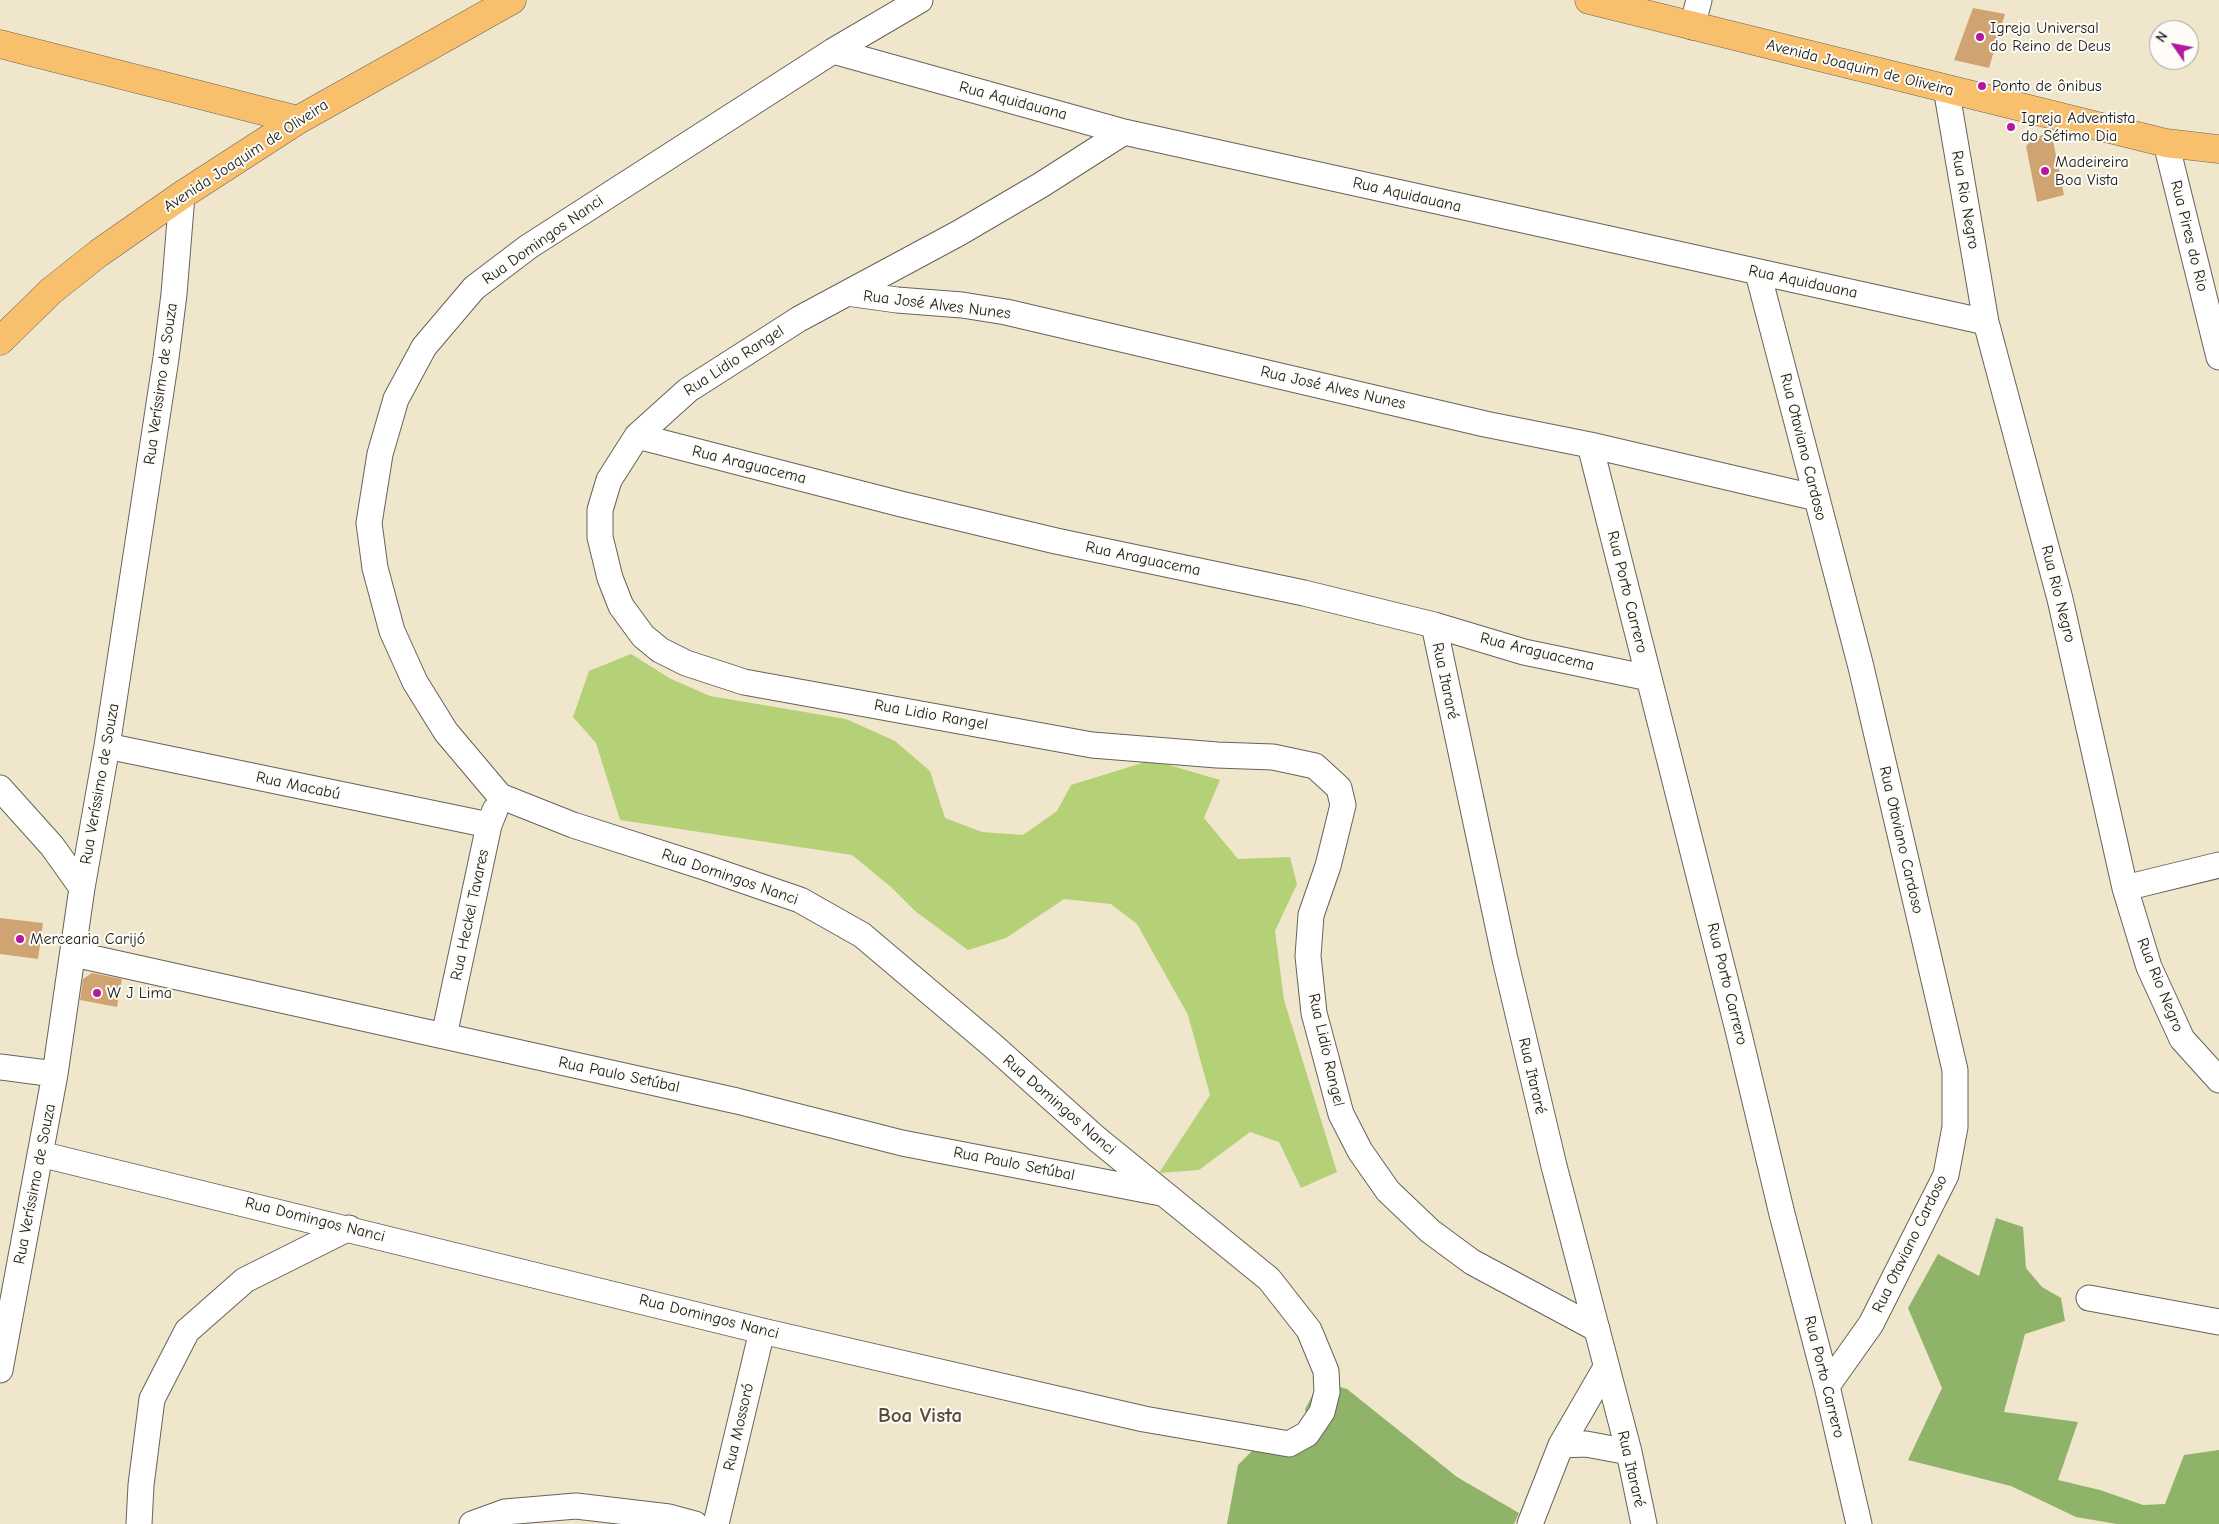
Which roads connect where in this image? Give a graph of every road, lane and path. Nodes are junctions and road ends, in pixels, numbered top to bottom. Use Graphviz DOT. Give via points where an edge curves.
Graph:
graph roads {
  1 [pos="512,0"];
  2 [pos="920,0"];
  3 [pos="1589,0"];
  4 [pos="1699,0"];
  5 [pos="1692,27"];
  6 [pos="0,44"];
  7 [pos="833,52"];
  8 [pos="1946,88"];
  9 [pos="298,120"];
  10 [pos="1124,132"];
  11 [pos="2166,143"];
  12 [pos="2219,149"];
  13 [pos="182,195"];
  14 [pos="1758,273"];
  15 [pos="847,293"];
  16 [pos="1986,322"];
  17 [pos="0,340"];
  18 [pos="2219,357"];
  19 [pos="637,436"];
  20 [pos="1590,445"];
  21 [pos="1816,498"];
  22 [pos="1434,625"];
  23 [pos="1649,678"];
  24 [pos="107,746"];
  25 [pos="0,788"];
  26 [pos="500,796"];
  27 [pos="489,825"];
  28 [pos="2219,865"];
  29 [pos="82,888"];
  30 [pos="2125,888"];
  31 [pos="74,954"];
  32 [pos="444,1036"];
  33 [pos="0,1067"];
  34 [pos="55,1074"];
  35 [pos="2219,1080"];
  36 [pos="40,1154"];
  37 [pos="1163,1194"];
  38 [pos="349,1228"];
  39 [pos="2089,1298"];
  40 [pos="2219,1322"];
  41 [pos="1597,1329"];
  42 [pos="762,1330"];
  43 [pos="1605,1369"];
  44 [pos="0,1370"];
  45 [pos="1828,1386"];
  46 [pos="1561,1445"];
  47 [pos="1629,1452"];
  48 [pos="139,1524"];
  49 [pos="472,1524"];
  50 [pos="695,1524"];
  51 [pos="716,1524"];
  52 [pos="1530,1524"];
  53 [pos="1644,1524"];
  54 [pos="1859,1524"];
  1 -- 9 [label="main road, Avenida Joaquim de Oliveira"];
  2 -- 7 [label="street, Rua Domingos Nanci"];
  3 -- 5 [label="main road, Avenida Joaquim de Oliveira"];
  4 -- 5 [label="street"];
  5 -- 8 [label="main road, Avenida Joaquim de Oliveira"];
  6 -- 9 [label="main road"];
  7 -- 10 [label="street, Rua Aquidauana"];
  7 -- 26 [label="street, Rua Domingos Nanci" via="528,246 474,288 424,347 396,399 380,454 370,523 375,568 392,631 415,682 446,732"];
  8 -- 11 [label="main road, Avenida Joaquim de Oliveira"];
  8 -- 16 [label="street, Rua Rio Negro"];
  9 -- 13 [label="main road, Avenida Joaquim de Oliveira"];
  10 -- 14 [label="street, Rua Aquidauana"];
  10 -- 15 [label="street, Rua Lidio Rangel" via="959,233"];
  11 -- 12 [label="main road, Avenida Joaquim de Oliveira"];
  11 -- 18 [label="street, Rua Pires do Rio"];
  13 -- 17 [label="main road, Avenida Joaquim de Oliveira" via="51,291"];
  13 -- 24 [label="street, Rua Veríssimo de Souza" via="166,358"];
  14 -- 16 [label="street, Rua Aquidauana"];
  14 -- 21 [label="street, Rua Otaviano Cardoso"];
  15 -- 19 [label="street, Rua Lidio Rangel" via="799,319 688,390"];
  15 -- 20 [label="street, Rua José Alves Nunes" via="1006,312 1485,424"];
  16 -- 30 [label="street, Rua Rio Negro" via="2060,599"];
  19 -- 22 [label="street, Rua Araguacema" via="1027,534 1304,593"];
  19 -- 41 [label="street, Rua Lidio Rangel" via="609,480 600,510 600,537 621,606 643,636 660,650 686,663 744,682 798,693 1092,745 1274,757 1315,766 1330,778 1339,788 1343,805 1312,915 1308,956 1314,1013 1341,1114 1360,1151 1388,1192 1430,1231 1472,1262"];
  20 -- 21 [label="street, Rua José Alves Nunes"];
  20 -- 23 [label="street, Rua Porto Carrero"];
  21 -- 45 [label="street, Rua Otaviano Cardoso" via="1861,667 1955,1070 1955,1127 1946,1175 1871,1324"];
  22 -- 23 [label="street, Rua Araguacema" via="1524,652"];
  22 -- 41 [label="street, Rua Itararé" via="1505,959"];
  23 -- 45 [label="street, Rua Porto Carrero"];
  24 -- 27 [label="street, Rua Macabú"];
  24 -- 29 [label="street, Rua Veríssimo de Souza"];
  25 -- 29 [label="street" via="52,846"];
  26 -- 27 [label="street, Rua Heckel Tavares"];
  26 -- 37 [label="street, Rua Domingos Nanci" via="573,825 800,900 862,935"];
  27 -- 32 [label="street, Rua Heckel Tavares"];
  28 -- 30 [label="street"];
  29 -- 31 [label="street, Rua Veríssimo de Souza"];
  30 -- 35 [label="street, Rua Rio Negro" via="2149,967 2182,1039"];
  31 -- 32 [label="street, Rua Paulo Setúbal"];
  31 -- 34 [label="street, Rua Veríssimo de Souza"];
  32 -- 37 [label="street, Rua Paulo Setúbal" via="737,1101 902,1142"];
  33 -- 34 [label="street"];
  34 -- 36 [label="street, Rua Veríssimo de Souza"];
  36 -- 38 [label="street, Rua Domingos Nanci"];
  36 -- 44 [label="street, Rua Veríssimo de Souza"];
  37 -- 42 [label="street, Rua Domingos Nanci" via="1268,1279 1309,1330 1326,1370 1327,1392 1322,1412 1307,1434 1289,1444 1144,1419"];
  38 -- 42 [label="street, Rua Domingos Nanci"];
  38 -- 48 [label="street" via="245,1280 187,1331 152,1399"];
  39 -- 40 [label="street"];
  41 -- 43 [label="street, Rua Itararé"];
  42 -- 51 [label="street, Rua Mossoró"];
  43 -- 46 [label="street"];
  43 -- 47 [label="street, Rua Itararé"];
  45 -- 54 [label="street, Rua Porto Carrero"];
  46 -- 47 [label="street" via="1586,1444"];
  46 -- 52 [label="street"];
  47 -- 53 [label="street, Rua Itararé"];
  49 -- 50 [label="street" via="505,1512 576,1506 669,1517"];
}
